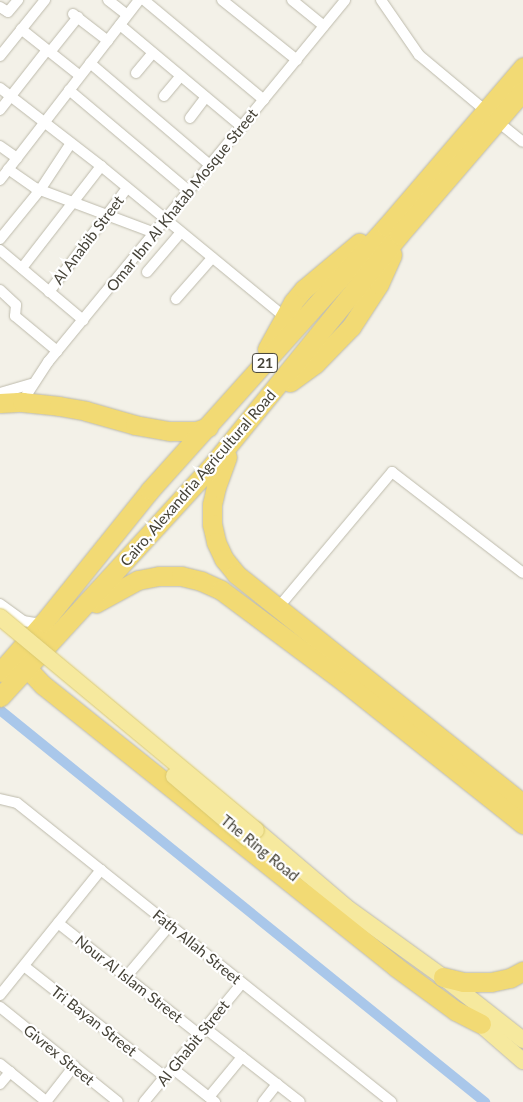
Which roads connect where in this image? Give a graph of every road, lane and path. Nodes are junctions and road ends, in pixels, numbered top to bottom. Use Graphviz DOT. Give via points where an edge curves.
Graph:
graph roads {
  1 [pos="18,0"];
  2 [pos="45,0"];
  3 [pos="108,0"];
  4 [pos="139,0"];
  5 [pos="144,0"];
  6 [pos="222,0"];
  7 [pos="292,0"];
  8 [pos="346,0"];
  9 [pos="381,0"];
  10 [pos="0,7"];
  11 [pos="127,15"];
  12 [pos="120,25"];
  13 [pos="324,26"];
  14 [pos="21,30"];
  15 [pos="108,41"];
  16 [pos="48,51"];
  17 [pos="153,53"];
  18 [pos="0,56"];
  19 [pos="297,60"];
  20 [pos="90,63"];
  21 [pos="523,67"];
  22 [pos="136,73"];
  23 [pos="80,76"];
  24 [pos="181,76"];
  25 [pos="0,88"];
  26 [pos="69,90"];
  27 [pos="523,91"];
  28 [pos="11,96"];
  29 [pos="164,96"];
  30 [pos="206,97"];
  31 [pos="264,100"];
  32 [pos="0,110"];
  33 [pos="492,116"];
  34 [pos="190,118"];
  35 [pos="44,123"];
  36 [pos="242,127"];
  37 [pos="523,142"];
  38 [pos="71,143"];
  39 [pos="0,146"];
  40 [pos="17,158"];
  41 [pos="210,165"];
  42 [pos="101,166"];
  43 [pos="8,169"];
  44 [pos="0,180"];
  45 [pos="127,188"];
  46 [pos="40,190"];
  47 [pos="189,191"];
  48 [pos="72,202"];
  49 [pos="106,215"];
  50 [pos="165,219"];
  51 [pos="392,231"];
  52 [pos="181,232"];
  53 [pos="155,233"];
  54 [pos="0,239"];
  55 [pos="0,250"];
  56 [pos="212,258"];
  57 [pos="22,268"];
  58 [pos="148,272"];
  59 [pos="49,292"];
  60 [pos="1,293"];
  61 [pos="176,299"];
  62 [pos="284,317"];
  63 [pos="83,320"];
  64 [pos="57,351"];
  65 [pos="254,375"];
  66 [pos="32,384"];
  67 [pos="0,394"];
  68 [pos="22,402"];
  69 [pos="0,403"];
  70 [pos="208,427"];
  71 [pos="237,437"];
  72 [pos="523,573"];
  73 [pos="0,604"];
  74 [pos="277,609"];
  75 [pos="0,617"];
  76 [pos="44,622"];
  77 [pos="68,622"];
  78 [pos="0,630"];
  79 [pos="12,664"];
  80 [pos="348,675"];
  81 [pos="0,697"];
  82 [pos="0,799"];
  83 [pos="523,804"];
  84 [pos="523,824"];
  85 [pos="252,834"];
  86 [pos="101,870"];
  87 [pos="58,923"];
  88 [pos="170,925"];
  89 [pos="24,966"];
  90 [pos="523,971"];
  91 [pos="126,976"];
  92 [pos="444,977"];
  93 [pos="242,983"];
  94 [pos="0,995"];
  95 [pos="0,1007"];
  96 [pos="481,1024"];
  97 [pos="202,1031"];
  98 [pos="523,1040"];
  99 [pos="242,1057"];
  100 [pos="523,1061"];
  101 [pos="0,1064"];
  102 [pos="74,1066"];
  103 [pos="172,1068"];
  104 [pos="10,1072"];
  105 [pos="165,1077"];
  106 [pos="0,1084"];
  107 [pos="277,1084"];
  108 [pos="379,1093"];
  109 [pos="41,1100"];
  110 [pos="150,1100"];
  111 [pos="212,1100"];
  112 [pos="118,1102"];
  113 [pos="263,1102"];
  114 [pos="300,1102"];
  115 [pos="372,1102"];
  116 [pos="390,1102"];
  1 -- 10 [label="street" via="8,12"];
  2 -- 14 [label="street"];
  3 -- 11 [label="street"];
  4 -- 11 [label="street"];
  5 -- 31 [label="street"];
  6 -- 19 [label="street"];
  7 -- 13 [label="street"];
  8 -- 13 [label="street, Omar Ibn Al Khatab Mosque Street"];
  9 -- 33 [label="street" via="419,56"];
  11 -- 12 [label="street"];
  12 -- 15 [label="street"];
  12 -- 17 [label="street"];
  13 -- 19 [label="street, Omar Ibn Al Khatab Mosque Street"];
  14 -- 16 [label="street"];
  14 -- 18 [label="street"];
  15 -- 16 [label="street" via="76,16"];
  15 -- 20 [label="street"];
  16 -- 23 [label="street"];
  16 -- 28 [label="street"];
  17 -- 22 [label="street"];
  17 -- 24 [label="street"];
  19 -- 31 [label="street, Omar Ibn Al Khatab Mosque Street"];
  20 -- 23 [label="street"];
  20 -- 41 [label="street"];
  21 -- 33 [label="highway, Cairo, Alexandria Agricultural Road / 21"];
  23 -- 26 [label="street"];
  24 -- 29 [label="street"];
  24 -- 30 [label="street"];
  25 -- 28 [label="street"];
  26 -- 35 [label="street"];
  26 -- 47 [label="street"];
  27 -- 33 [label="highway, Cairo, Alexandria Agricultural Road / 21"];
  28 -- 32 [label="street"];
  28 -- 35 [label="street"];
  30 -- 34 [label="street"];
  30 -- 36 [label="street"];
  31 -- 36 [label="street, Omar Ibn Al Khatab Mosque Street"];
  33 -- 37 [label="street"];
  33 -- 51 [label="highway, Cairo, Alexandria Agricultural Road / 21"];
  35 -- 38 [label="street"];
  35 -- 40 [label="street"];
  36 -- 41 [label="street, Omar Ibn Al Khatab Mosque Street"];
  38 -- 42 [label="street"];
  38 -- 46 [label="street"];
  39 -- 40 [label="street"];
  40 -- 43 [label="street"];
  41 -- 47 [label="street, Omar Ibn Al Khatab Mosque Street"];
  42 -- 45 [label="street"];
  42 -- 48 [label="street"];
  43 -- 44 [label="street"];
  43 -- 46 [label="street"];
  45 -- 49 [label="street, Al Anabib Street"];
  45 -- 50 [label="street"];
  46 -- 48 [label="street"];
  46 -- 54 [label="street"];
  47 -- 50 [label="street, Omar Ibn Al Khatab Mosque Street"];
  48 -- 49 [label="street"];
  48 -- 57 [label="street" via="70,209"];
  49 -- 53 [label="street"];
  49 -- 59 [label="street, Al Anabib Street"];
  50 -- 52 [label="street"];
  50 -- 53 [label="street, Omar Ibn Al Khatab Mosque Street"];
  51 -- 62 [label="highway" via="364,240 316,276"];
  51 -- 65 [label="highway, Cairo, Alexandria Agricultural Road / 21"];
  51 -- 71 [label="highway, Cairo, Alexandria Agricultural Road / 21" via="379,284 351,327 315,364 272,393"];
  52 -- 56 [label="street"];
  52 -- 58 [label="street"];
  53 -- 63 [label="street, Omar Ibn Al Khatab Mosque Street"];
  55 -- 57 [label="street"];
  56 -- 61 [label="street"];
  56 -- 62 [label="street"];
  57 -- 59 [label="street"];
  59 -- 63 [label="street"];
  60 -- 64 [label="street" via="16,305 15,316"];
  62 -- 65 [label="highway"];
  63 -- 64 [label="street, Omar Ibn Al Khatab Mosque Street"];
  64 -- 66 [label="street, Omar Ibn Al Khatab Mosque Street"];
  65 -- 70 [label="highway, Cairo, Alexandria Agricultural Road / 21"];
  66 -- 67 [label="street"];
  66 -- 68 [label="street, Omar Ibn Al Khatab Mosque Street"];
  68 -- 69 [label="highway"];
  68 -- 70 [label="highway" via="73,408 170,431 196,431"];
  70 -- 76 [label="highway, Cairo, Alexandria Agricultural Road / 21" via="145,496"];
  71 -- 74 [label="highway" via="221,469 212,505 216,542 236,574"];
  71 -- 77 [label="highway, Cairo, Alexandria Agricultural Road / 21" via="158,528"];
  72 -- 74 [label="street" via="392,472"];
  73 -- 76 [label="street" via="23,621"];
  74 -- 80 [label="highway"];
  75 -- 85 [label="main road, The Ring Road, bridge"];
  76 -- 79 [label="highway, Cairo, Alexandria Agricultural Road / 21"];
  77 -- 79 [label="highway, Cairo, Alexandria Agricultural Road / 21"];
  77 -- 80 [label="highway" via="138,580 181,576 221,590"];
  78 -- 85 [label="main road, The Ring Road, bridge"];
  79 -- 81 [label="highway, Cairo, Alexandria Agricultural Road / 21"];
  79 -- 96 [label="highway" via="50,690 381,955 456,1011"];
  80 -- 83 [label="highway"];
  80 -- 84 [label="highway"];
  82 -- 86 [label="street, Fath Allah Street" via="17,803"];
  85 -- 92 [label="main road, The Ring Road"];
  85 -- 96 [label="main road, The Ring Road"];
  86 -- 87 [label="street"];
  86 -- 88 [label="street, Fath Allah Street"];
  87 -- 89 [label="street"];
  87 -- 91 [label="street, Nour Al Islam Street"];
  88 -- 91 [label="street"];
  88 -- 93 [label="street, Fath Allah Street"];
  89 -- 94 [label="street"];
  89 -- 105 [label="street, Tri Bayan Street"];
  90 -- 92 [label="highway" via="491,982 463,982"];
  91 -- 97 [label="street, Nour Al Islam Street"];
  92 -- 98 [label="main road, The Ring Road"];
  93 -- 97 [label="street, Al Ghabit Street"];
  93 -- 108 [label="street, Fath Allah Street"];
  95 -- 102 [label="street, Givrex Street"];
  96 -- 100 [label="main road, The Ring Road"];
  97 -- 99 [label="street, Nour Al Islam Street"];
  97 -- 103 [label="street, Al Ghabit Street"];
  99 -- 107 [label="street, Nour Al Islam Street"];
  99 -- 111 [label="street"];
  101 -- 104 [label="street"];
  102 -- 109 [label="street"];
  102 -- 112 [label="street, Givrex Street"];
  103 -- 105 [label="street, Al Ghabit Street"];
  103 -- 111 [label="street"];
  104 -- 106 [label="street"];
  104 -- 109 [label="street"];
  105 -- 110 [label="street, Al Ghabit Street"];
  107 -- 113 [label="street"];
  107 -- 114 [label="street, Nour Al Islam Street"];
  108 -- 115 [label="street"];
  108 -- 116 [label="street, Fath Allah Street"];
}
